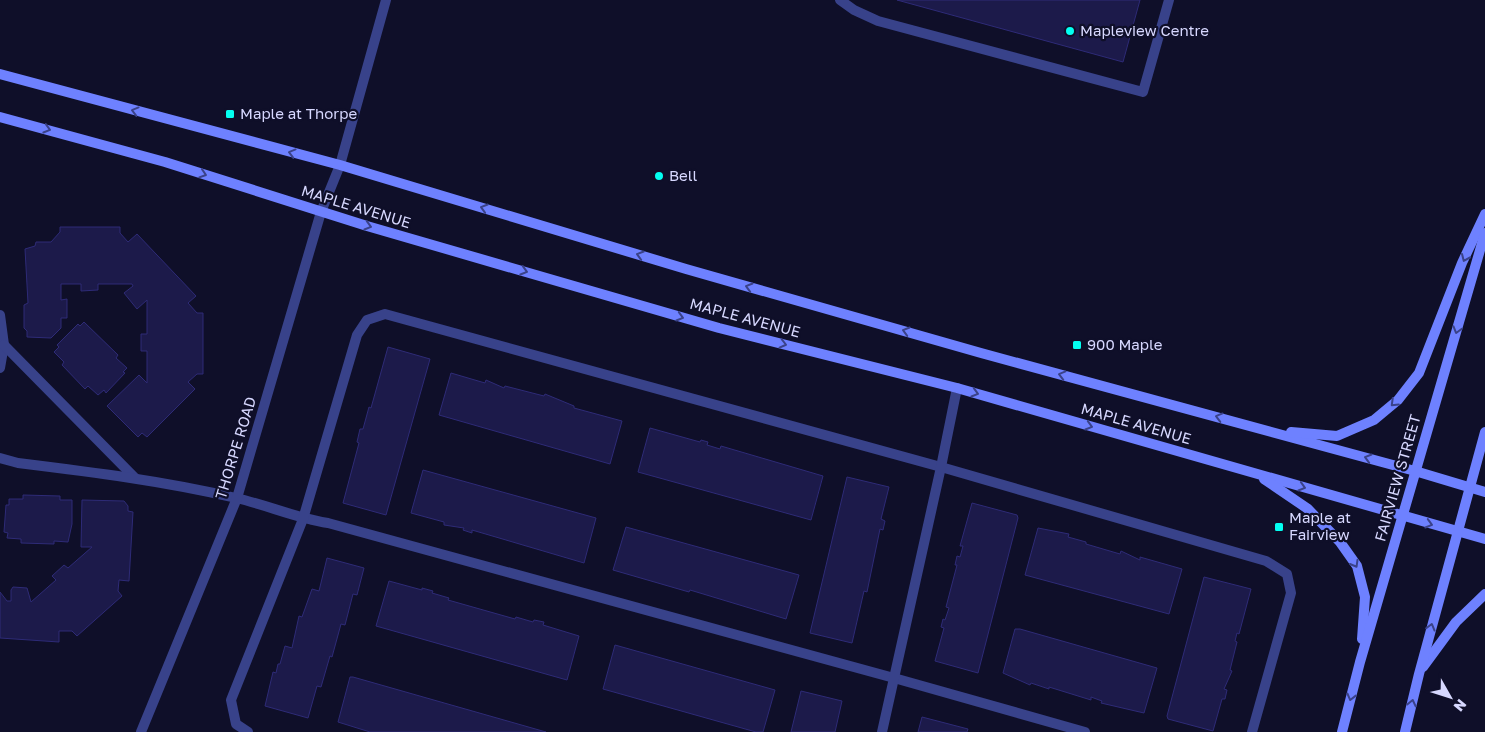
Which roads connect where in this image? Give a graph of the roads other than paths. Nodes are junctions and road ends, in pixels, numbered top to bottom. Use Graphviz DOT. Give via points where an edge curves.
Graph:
graph roads {
  1 [pos="386,0"];
  2 [pos="840,0"];
  3 [pos="1169,0"];
  4 [pos="0,74"];
  5 [pos="0,117"];
  6 [pos="340,165"];
  7 [pos="321,212"];
  8 [pos="1485,214"];
  9 [pos="1485,233"];
  10 [pos="0,315"];
  11 [pos="4,345"];
  12 [pos="0,368"];
  13 [pos="957,388"];
  14 [pos="1266,430"];
  15 [pos="1485,432"];
  16 [pos="0,458"];
  17 [pos="941,468"];
  18 [pos="1415,471"];
  19 [pos="1255,473"];
  20 [pos="134,478"];
  21 [pos="1470,488"];
  22 [pos="1485,492"];
  23 [pos="237,498"];
  24 [pos="1402,516"];
  25 [pos="303,519"];
  26 [pos="1457,532"];
  27 [pos="1485,540"];
  28 [pos="1485,594"];
  29 [pos="1360,662"];
  30 [pos="1419,674"];
  31 [pos="894,678"];
  32 [pos="141,732"];
  33 [pos="248,732"];
  34 [pos="882,732"];
  35 [pos="1084,732"];
  36 [pos="1252,732"];
  37 [pos="1342,732"];
  38 [pos="1405,732"];
  1 -- 6 [label="street, THORPE ROAD"];
  2 -- 3 [label="street" via="878,21 1143,92"];
  6 -- 4 [label="main road, MAPLE AVENUE, one-way"];
  5 -- 7 [label="main road, MAPLE AVENUE, one-way" via="165,162"];
  6 -- 7 [label="street, THORPE ROAD"];
  14 -- 6 [label="main road, MAPLE AVENUE, one-way" via="715,277"];
  7 -- 13 [label="main road, MAPLE AVENUE, one-way" via="719,328"];
  7 -- 23 [label="street, THORPE ROAD"];
  8 -- 14 [label="main road, one-way" via="1419,373 1398,400 1374,420 1337,436"];
  9 -- 18 [label="main road, FAIRVIEW STREET, one-way"];
  10 -- 11 [label="street"];
  11 -- 12 [label="street"];
  11 -- 20 [label="street"];
  13 -- 17 [label="street"];
  13 -- 19 [label="main road, MAPLE AVENUE, one-way"];
  18 -- 14 [label="main road, MAPLE AVENUE, one-way"];
  15 -- 21 [label="main road"];
  16 -- 20 [label="street"];
  17 -- 25 [label="street" via="385,314 367,320 357,335"];
  17 -- 31 [label="street"];
  17 -- 36 [label="street" via="1266,561 1287,574 1291,593"];
  18 -- 21 [label="main road, MAPLE AVENUE"];
  18 -- 24 [label="main road, FAIRVIEW STREET"];
  19 -- 24 [label="main road, MAPLE AVENUE, one-way"];
  19 -- 29 [label="main road, one-way" via="1308,509 1340,542 1357,566 1365,597"];
  20 -- 23 [label="street"];
  21 -- 22 [label="main road, MAPLE AVENUE"];
  21 -- 26 [label="main road"];
  23 -- 25 [label="street"];
  23 -- 32 [label="street, THORPE ROAD"];
  24 -- 26 [label="main road, MAPLE AVENUE, one-way"];
  24 -- 29 [label="main road, FAIRVIEW STREET"];
  25 -- 31 [label="street"];
  25 -- 33 [label="street" via="231,700 236,724"];
  26 -- 27 [label="main road, MAPLE AVENUE"];
  30 -- 26 [label="main road, one-way"];
  28 -- 30 [label="main road" via="1456,622"];
  29 -- 37 [label="main road, FAIRVIEW STREET, one-way"];
  38 -- 30 [label="main road, one-way"];
  31 -- 34 [label="street"];
  31 -- 35 [label="street"];
}
